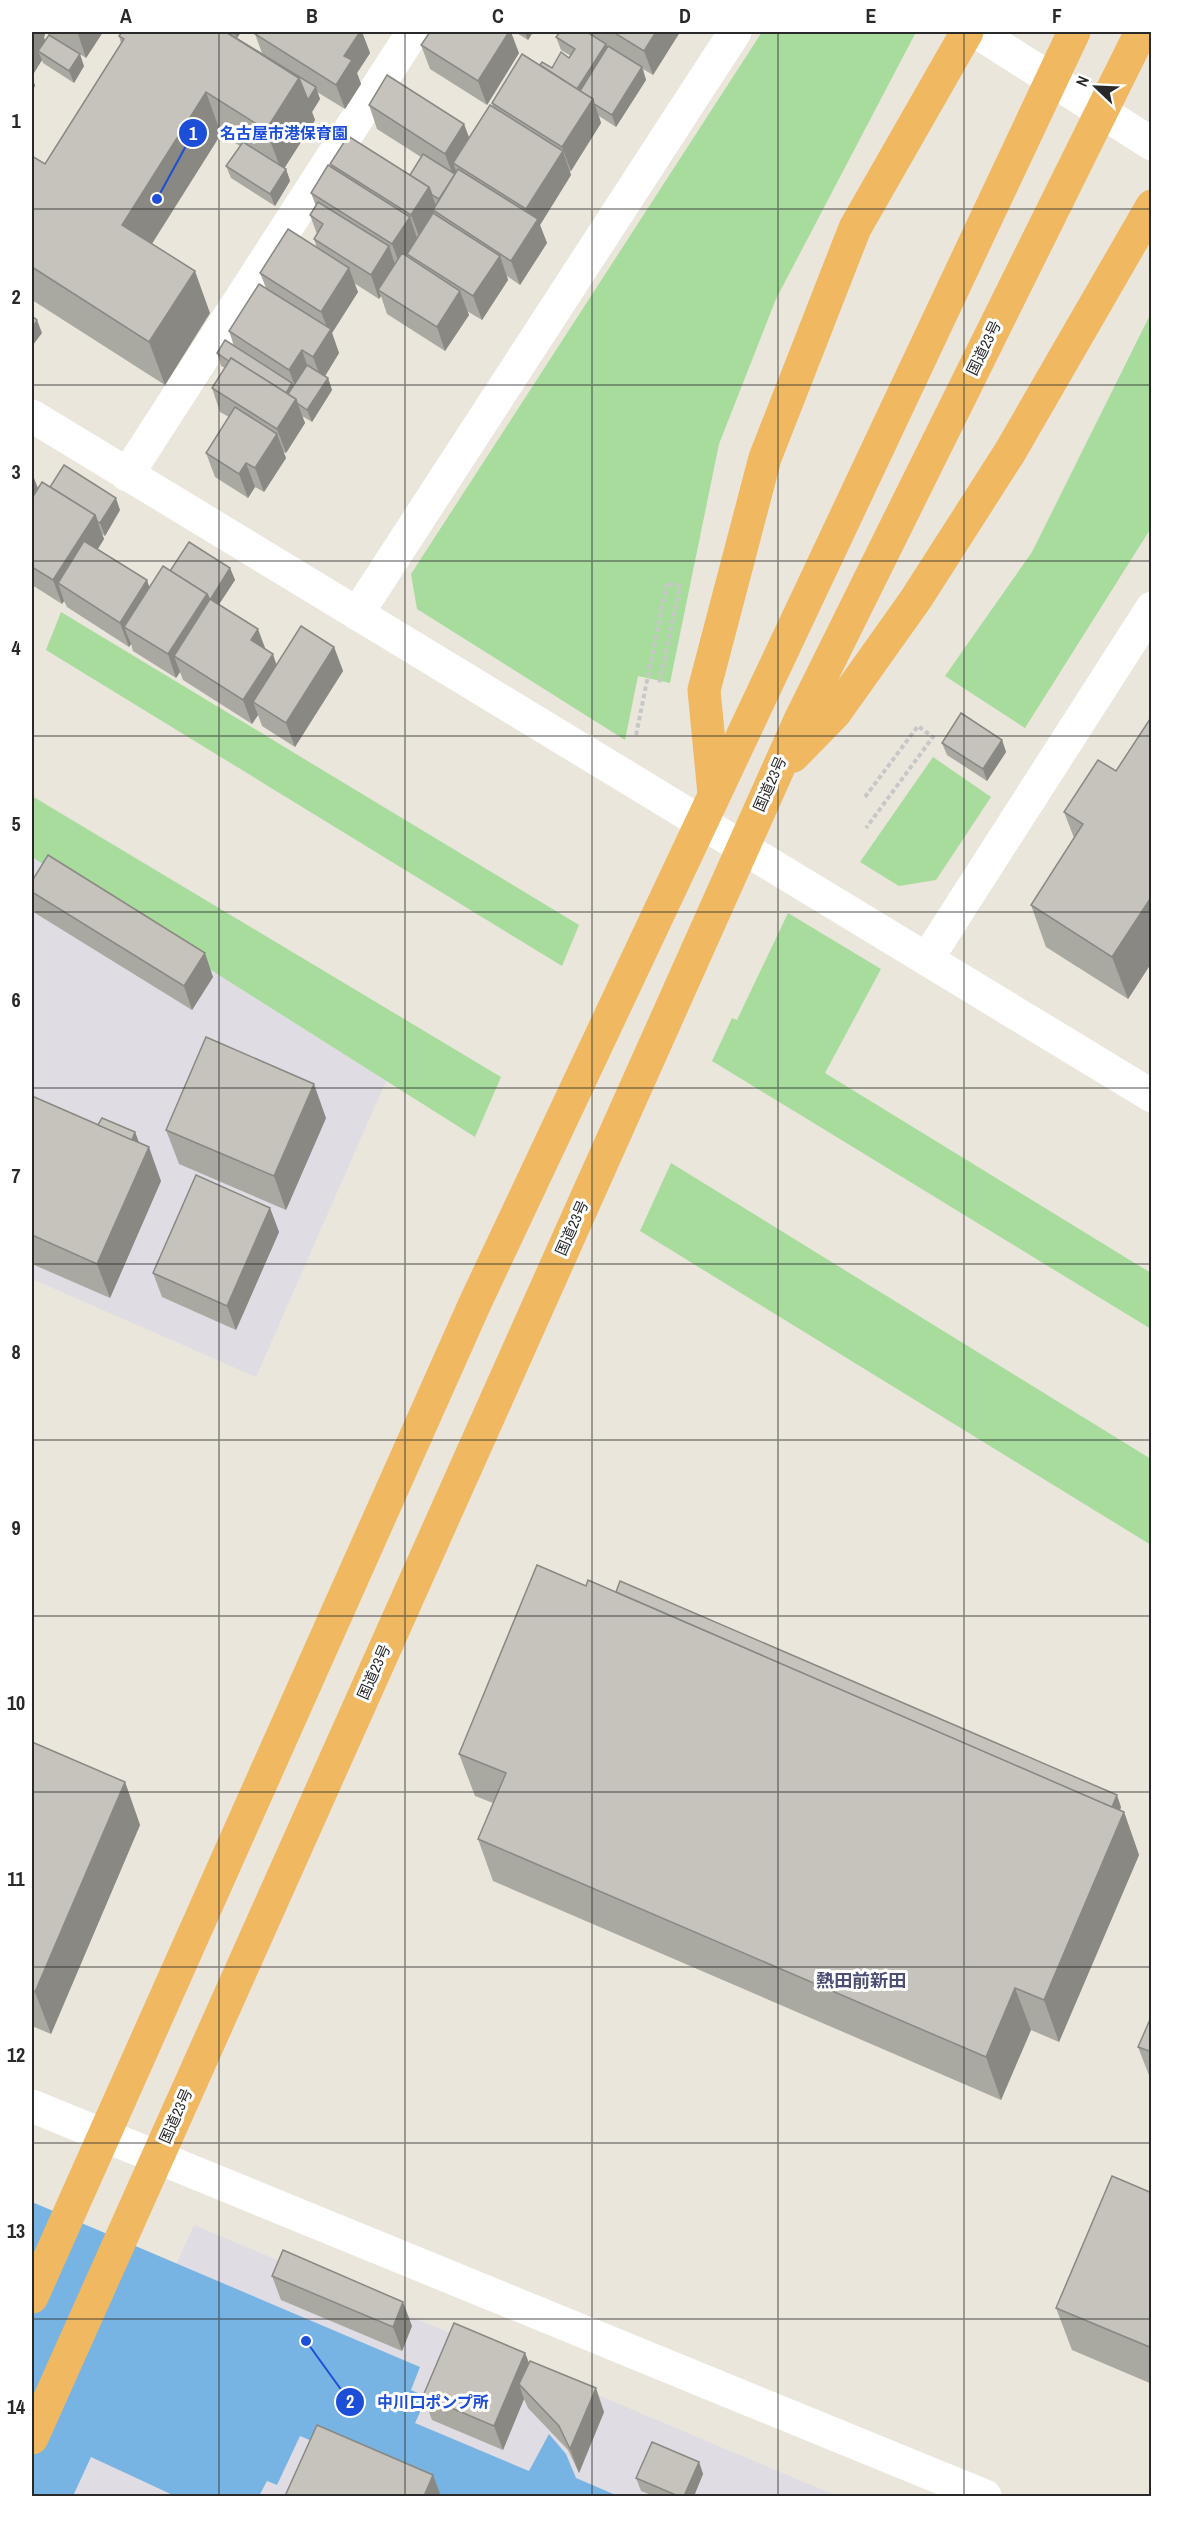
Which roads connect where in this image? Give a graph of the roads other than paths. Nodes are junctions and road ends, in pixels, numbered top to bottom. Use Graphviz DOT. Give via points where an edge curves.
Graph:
graph roads {
  1 [pos="413,32"];
  2 [pos="735,32"];
  3 [pos="967,32"];
  4 [pos="977,32"];
  5 [pos="1074,32"];
  6 [pos="1142,32"];
  7 [pos="1152,144"];
  8 [pos="1152,206"];
  9 [pos="32,416"];
  10 [pos="127,475"];
  11 [pos="1152,608"];
  12 [pos="357,614"];
  13 [pos="774,775"];
  14 [pos="714,794"];
  15 [pos="927,959"];
  16 [pos="1152,1096"];
  17 [pos="32,2106"];
  18 [pos="32,2297"];
  19 [pos="32,2438"];
  20 [pos="985,2496"];
  1 -- 10 [label="street"];
  2 -- 12 [label="street"];
  3 -- 14 [label="highway" via="855,228 765,458 704,690"];
  4 -- 7 [label="street"];
  5 -- 14 [label="highway"];
  6 -- 13 [label="highway, 国道23号"];
  8 -- 13 [label="highway" via="1010,452 916,599 835,713"];
  9 -- 10 [label="street"];
  10 -- 12 [label="street"];
  11 -- 15 [label="street"];
  12 -- 15 [label="street"];
  13 -- 19 [label="highway, 国道23号"];
  14 -- 18 [label="highway" via="476,1301"];
  15 -- 16 [label="street"];
  17 -- 20 [label="street"];
}
